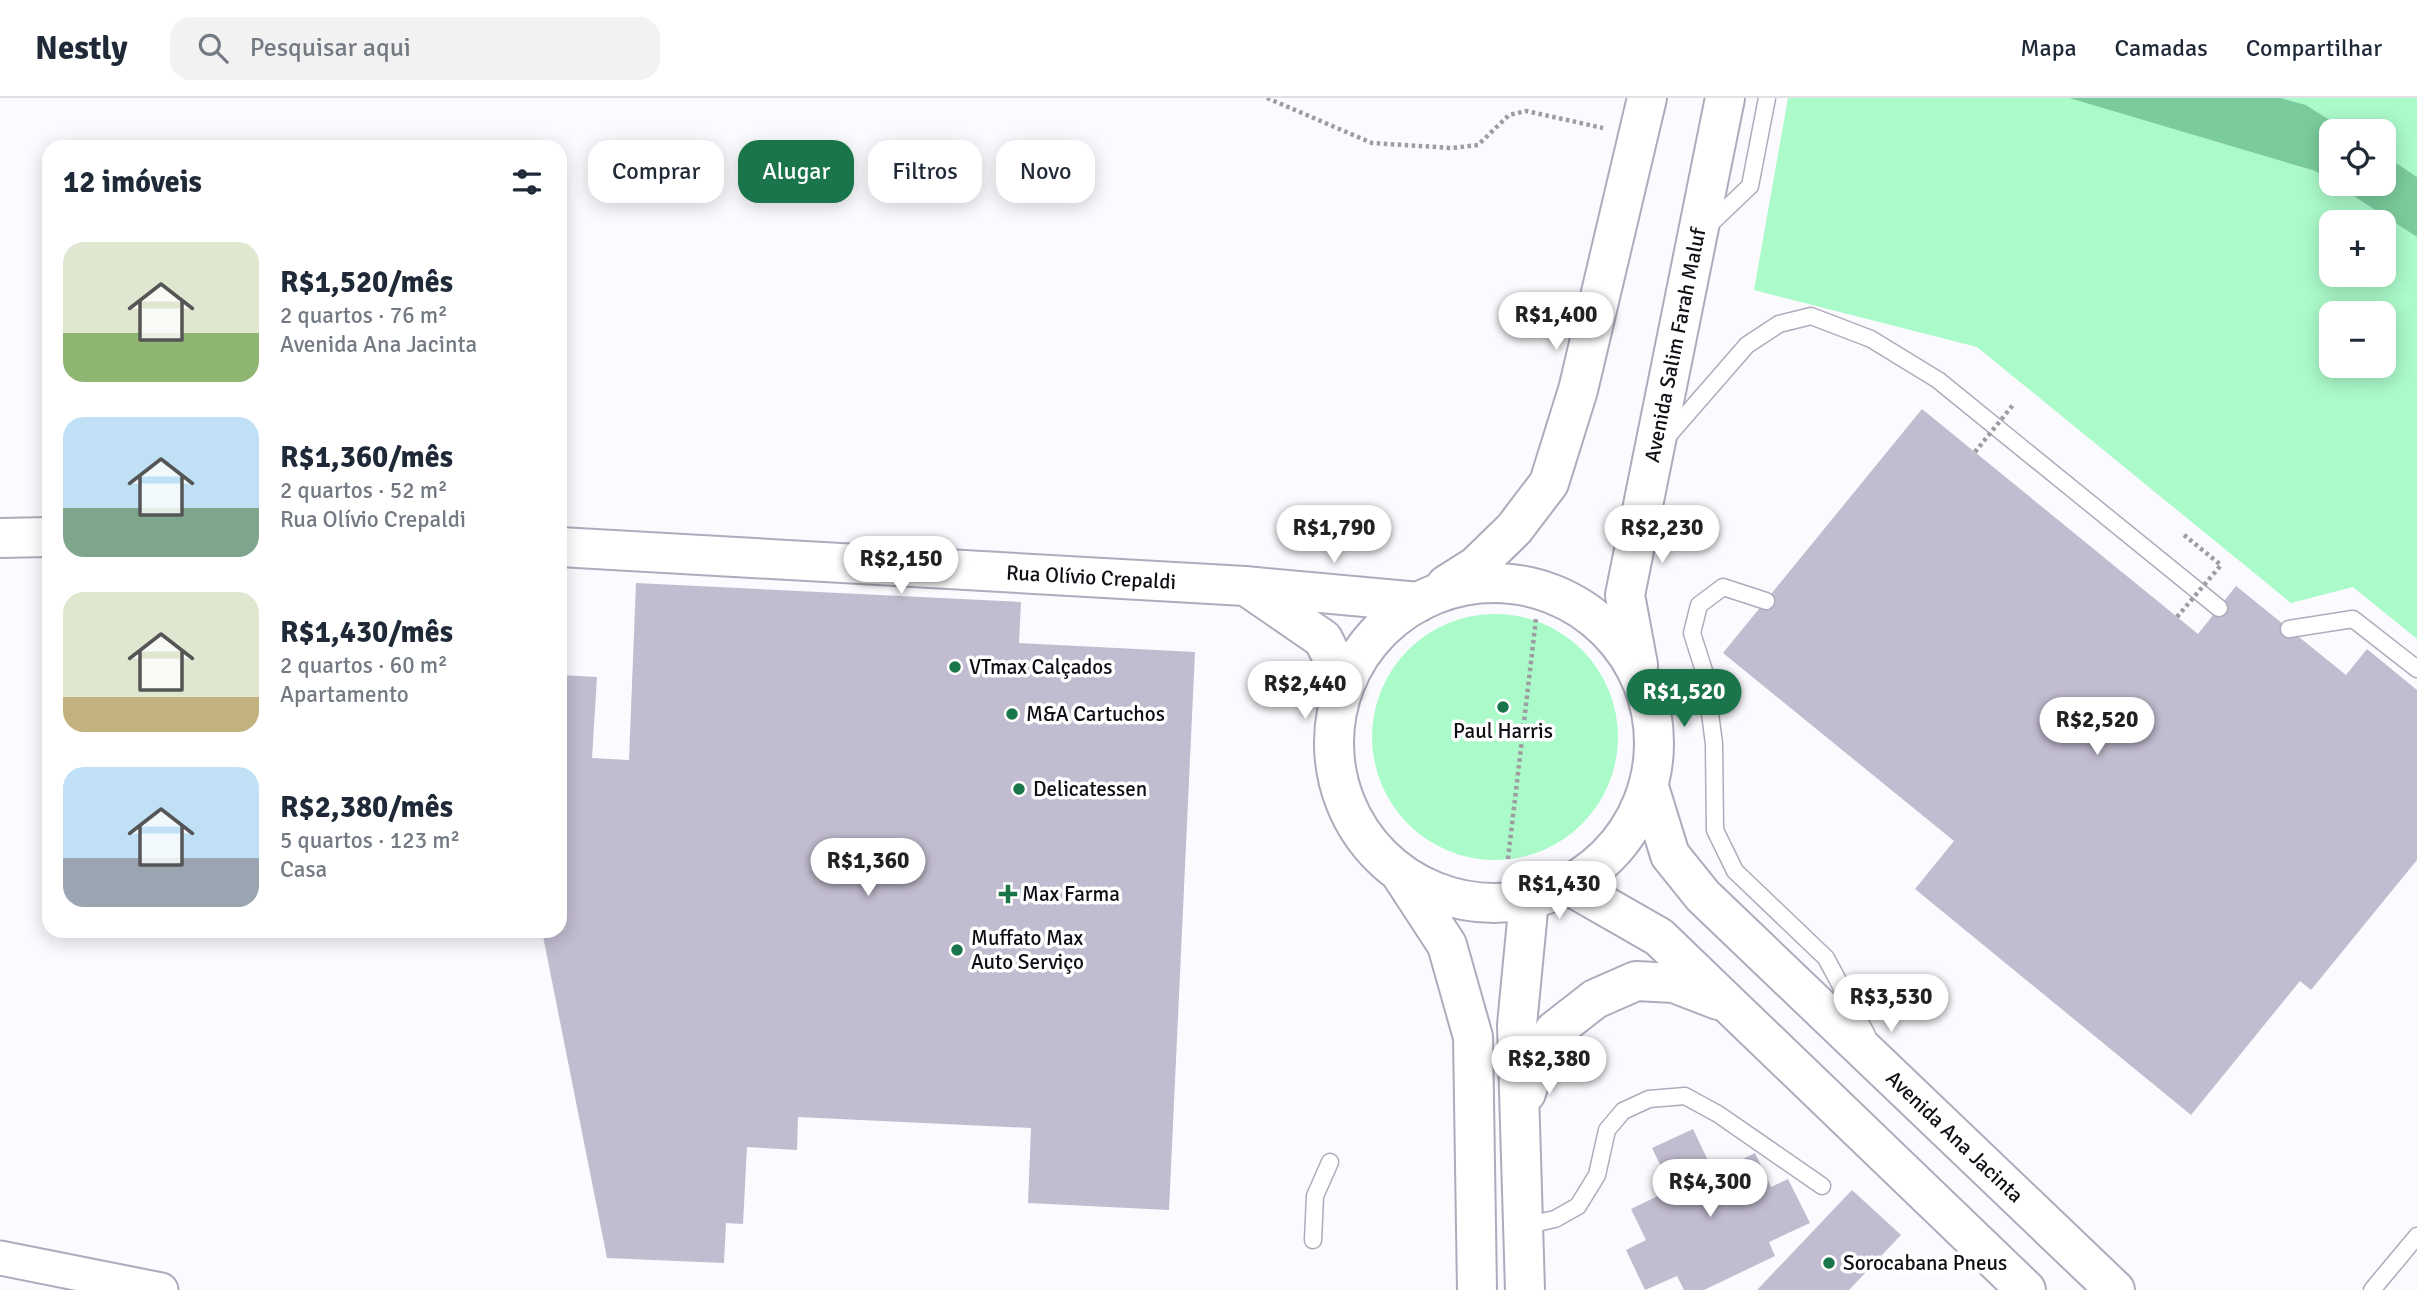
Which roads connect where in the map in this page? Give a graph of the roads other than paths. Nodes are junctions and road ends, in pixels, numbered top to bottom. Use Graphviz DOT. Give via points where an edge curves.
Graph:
graph roads {
  1 [pos="1647,98"];
  2 [pos="1724,98"];
  3 [pos="1767,98"];
  4 [pos="1697,237"];
  5 [pos="1654,452"];
  6 [pos="42,537"];
  7 [pos="0,538"];
  8 [pos="567,547"];
  9 [pos="1245,586"];
  10 [pos="1425,598"];
  11 [pos="1766,601"];
  12 [pos="2219,608"];
  13 [pos="2289,629"];
  14 [pos="2417,670"];
  15 [pos="1641,677"];
  16 [pos="1344,681"];
  17 [pos="1649,787"];
  18 [pos="1401,874"];
  19 [pos="1570,886"];
  20 [pos="1529,900"];
  21 [pos="1730,1005"];
  22 [pos="1886,1071"];
  23 [pos="1520,1112"];
  24 [pos="1330,1162"];
  25 [pos="1822,1186"];
  26 [pos="1523,1226"];
  27 [pos="2417,1236"];
  28 [pos="1313,1240"];
  29 [pos="0,1258"];
  30 [pos="161,1290"];
  31 [pos="1477,1290"];
  32 [pos="1525,1290"];
  33 [pos="2026,1290"];
  34 [pos="2115,1290"];
  35 [pos="2372,1290"];
  1 -- 10 [label="main road" via="1578,390 1549,483 1514,529 1476,566"];
  2 -- 4 [label="main road, Avenida Salim Farah Maluf"];
  3 -- 4 [label="lane" via="1750,187"];
  4 -- 5 [label="main road, Avenida Salim Farah Maluf"];
  5 -- 12 [label="lane" via="1747,345 1779,324 1811,316 1871,339 1938,380"];
  5 -- 15 [label="main road, Avenida Salim Farah Maluf" via="1625,595"];
  6 -- 7 [label="main road"];
  8 -- 9 [label="main road, Rua Olívio Crepaldi"];
  9 -- 10 [label="main road, Rua Olívio Crepaldi"];
  9 -- 16 [label="main road" via="1323,639"];
  10 -- 15 [label="main road" via="1492,582 1553,593 1605,627"];
  10 -- 16 [label="main road" via="1396,615 1365,645"];
  11 -- 22 [label="lane" via="1723,587 1699,605 1692,633 1706,674 1714,744 1715,830 1735,871 1826,958"];
  13 -- 14 [label="lane" via="2353,619"];
  15 -- 17 [label="main road, Avenida Salim Farah Maluf" via="1654,731"];
  16 -- 18 [label="main road" via="1333,734 1339,787 1362,836"];
  17 -- 19 [label="main road" via="1632,827 1605,860"];
  17 -- 22 [label="main road, Avenida Ana Jacinta" via="1670,855 1703,895"];
  18 -- 20 [label="main road" via="1440,895 1484,904"];
  18 -- 31 [label="main road" via="1447,945 1473,1037"];
  19 -- 20 [label="main road"];
  19 -- 21 [label="main road" via="1659,937"];
  20 -- 23 [label="main road" via="1517,1025"];
  21 -- 23 [label="main road" via="1674,983 1636,981 1595,999 1554,1031 1535,1062"];
  21 -- 33 [label="main road"];
  22 -- 34 [label="main road, Avenida Ana Jacinta"];
  23 -- 26 [label="main road"];
  24 -- 28 [label="lane" via="1315,1196"];
  25 -- 26 [label="lane" via="1685,1096 1649,1099 1623,1111 1606,1130 1597,1175 1578,1206 1555,1219"];
  26 -- 32 [label="main road"];
  27 -- 35 [label="lane"];
  29 -- 30 [label="street"];
}
